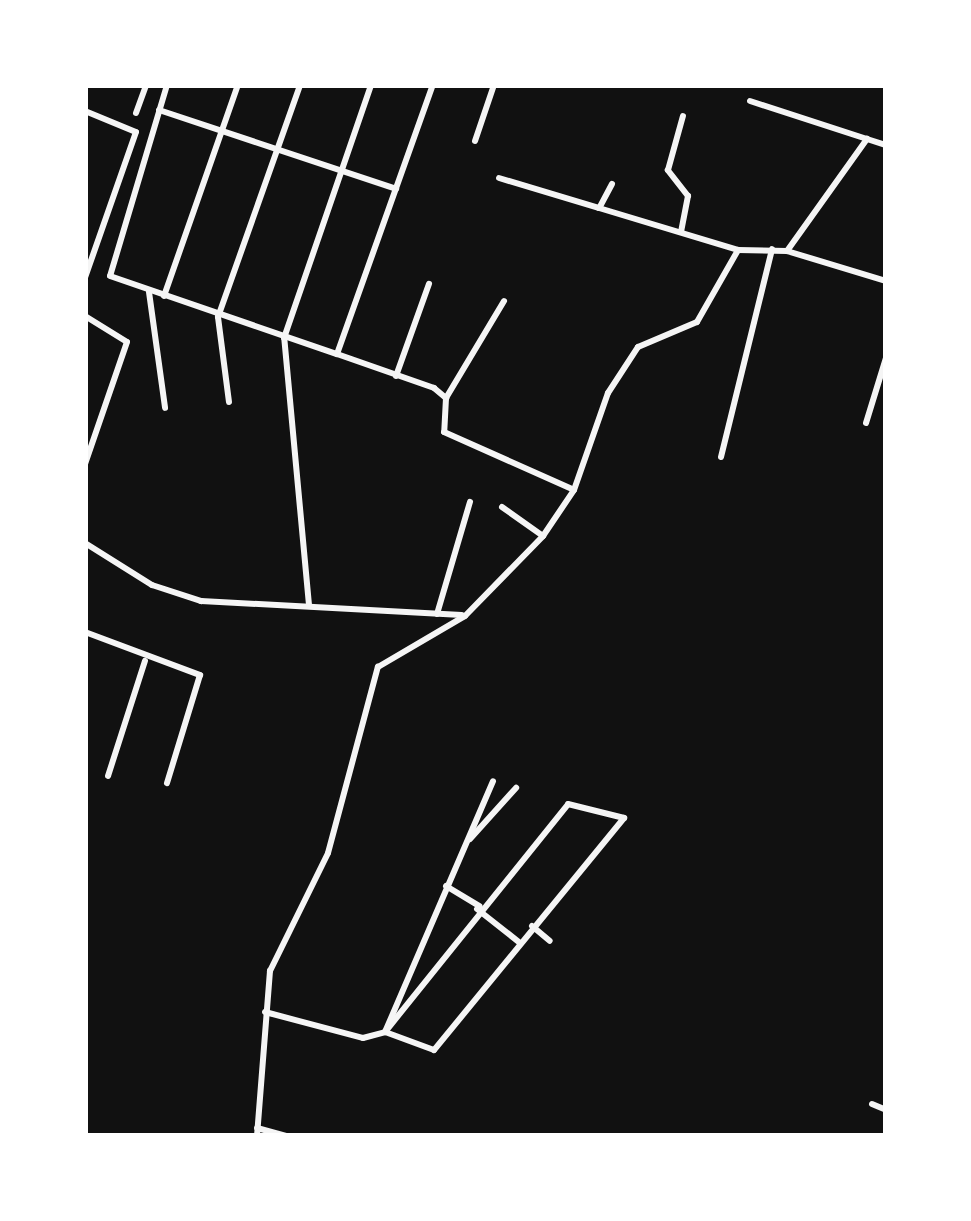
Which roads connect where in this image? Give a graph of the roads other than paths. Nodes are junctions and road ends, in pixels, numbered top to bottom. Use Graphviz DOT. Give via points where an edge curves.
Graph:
graph roads {
  1 [pos="146,85"];
  2 [pos="167,85"];
  3 [pos="238,85"];
  4 [pos="300,85"];
  5 [pos="371,85"];
  6 [pos="433,85"];
  7 [pos="494,85"];
  8 [pos="750,101"];
  9 [pos="159,110"];
  10 [pos="85,111"];
  11 [pos="136,113"];
  12 [pos="684,116"];
  13 [pos="222,131"];
  14 [pos="868,139"];
  15 [pos="475,141"];
  16 [pos="886,146"];
  17 [pos="280,149"];
  18 [pos="338,169"];
  19 [pos="498,178"];
  20 [pos="612,184"];
  21 [pos="396,189"];
  22 [pos="600,208"];
  23 [pos="681,232"];
  24 [pos="772,248"];
  25 [pos="738,250"];
  26 [pos="787,251"];
  27 [pos="85,278"];
  28 [pos="886,282"];
  29 [pos="430,284"];
  30 [pos="149,292"];
  31 [pos="164,297"];
  32 [pos="504,301"];
  33 [pos="85,316"];
  34 [pos="218,317"];
  35 [pos="284,338"];
  36 [pos="337,354"];
  37 [pos="886,358"];
  38 [pos="396,376"];
  39 [pos="446,398"];
  40 [pos="229,402"];
  41 [pos="166,408"];
  42 [pos="866,423"];
  43 [pos="721,457"];
  44 [pos="85,464"];
  45 [pos="574,490"];
  46 [pos="470,502"];
  47 [pos="502,507"];
  48 [pos="543,536"];
  49 [pos="85,543"];
  50 [pos="309,605"];
  51 [pos="437,614"];
  52 [pos="465,616"];
  53 [pos="87,635"];
  54 [pos="85,650"];
  55 [pos="145,661"];
  56 [pos="108,776"];
  57 [pos="494,781"];
  58 [pos="166,783"];
  59 [pos="516,788"];
  60 [pos="465,844"];
  61 [pos="446,886"];
  62 [pos="478,907"];
  63 [pos="532,926"];
  64 [pos="550,941"];
  65 [pos="519,942"];
  66 [pos="265,1012"];
  67 [pos="385,1032"];
  68 [pos="872,1104"];
  69 [pos="886,1110"];
  70 [pos="257,1132"];
  71 [pos="287,1136"];
  1 -- 11 [label="street"];
  2 -- 9 [label="street"];
  3 -- 13 [label="street"];
  4 -- 17 [label="street"];
  5 -- 18 [label="street"];
  6 -- 21 [label="street"];
  7 -- 15 [label="street"];
  8 -- 14 [label="street"];
  9 -- 13 [label="street"];
  9 -- 30 [label="street" via="109,272"];
  10 -- 27 [label="street" via="136,132"];
  12 -- 23 [label="street" via="668,170 688,196"];
  13 -- 17 [label="street"];
  13 -- 31 [label="street"];
  14 -- 16 [label="street"];
  14 -- 26 [label="street"];
  17 -- 18 [label="street"];
  17 -- 34 [label="street"];
  18 -- 21 [label="street"];
  18 -- 35 [label="street"];
  19 -- 22 [label="street"];
  20 -- 22 [label="street"];
  21 -- 36 [label="street"];
  22 -- 23 [label="street"];
  23 -- 25 [label="street"];
  24 -- 25 [label="street"];
  24 -- 26 [label="street"];
  24 -- 43 [label="street"];
  25 -- 45 [label="street" via="701,317 626,360"];
  26 -- 28 [label="street"];
  29 -- 38 [label="street"];
  30 -- 31 [label="street"];
  30 -- 41 [label="street"];
  31 -- 34 [label="street"];
  32 -- 39 [label="street"];
  33 -- 44 [label="street" via="127,342"];
  34 -- 35 [label="street"];
  34 -- 40 [label="street"];
  35 -- 36 [label="street"];
  35 -- 50 [label="street"];
  36 -- 38 [label="street"];
  37 -- 42 [label="street"];
  38 -- 39 [label="street"];
  39 -- 45 [label="street" via="444,432"];
  45 -- 48 [label="street"];
  46 -- 51 [label="street"];
  47 -- 48 [label="street"];
  48 -- 52 [label="street"];
  49 -- 50 [label="street" via="182,596 266,611"];
  50 -- 51 [label="street"];
  51 -- 52 [label="street"];
  52 -- 66 [label="street" via="396,653 372,678 328,853 276,956"];
  53 -- 54 [label="street"];
  53 -- 55 [label="street"];
  55 -- 56 [label="street"];
  55 -- 58 [label="street" via="200,677"];
  57 -- 60 [label="street"];
  59 -- 60 [label="street"];
  60 -- 61 [label="street"];
  61 -- 62 [label="street"];
  61 -- 67 [label="street"];
  62 -- 63 [label="street" via="568,804 624,818"];
  62 -- 65 [label="street"];
  62 -- 67 [label="street"];
  63 -- 64 [label="street"];
  63 -- 65 [label="street"];
  65 -- 67 [label="street" via="434,1050"];
  66 -- 67 [label="street" via="363,1038"];
  66 -- 70 [label="street"];
  68 -- 69 [label="street"];
  70 -- 71 [label="street"];
}
